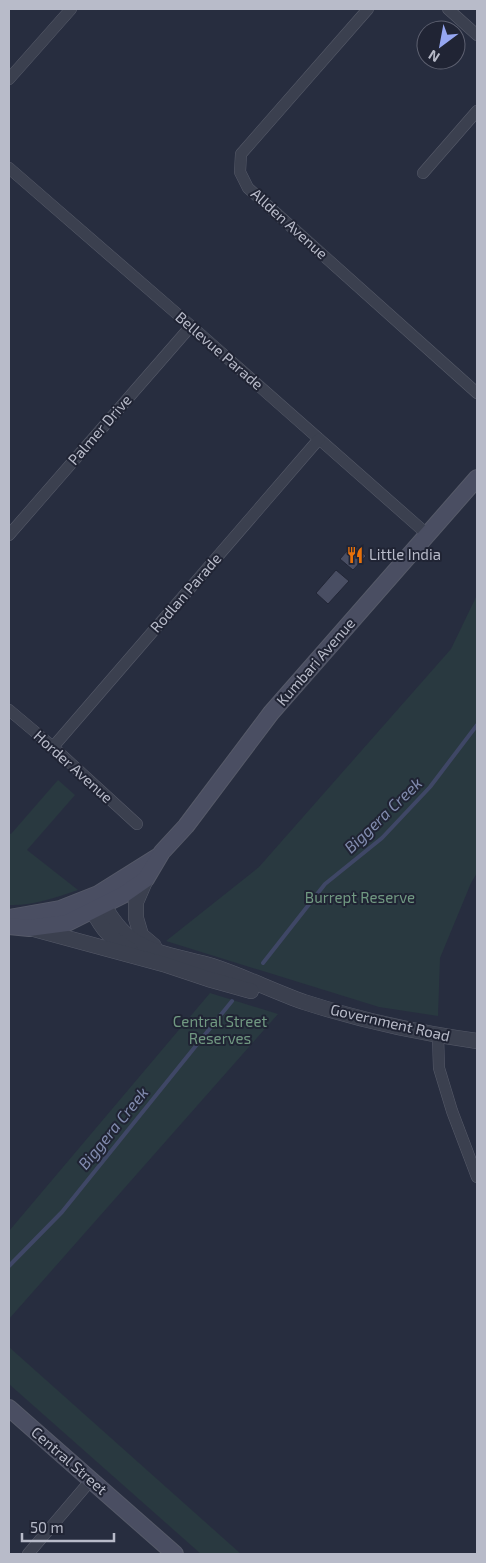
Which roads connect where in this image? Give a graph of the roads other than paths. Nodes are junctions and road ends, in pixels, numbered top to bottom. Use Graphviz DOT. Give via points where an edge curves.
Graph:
graph roads {
  1 [pos="71,9"];
  2 [pos="368,9"];
  3 [pos="448,9"];
  4 [pos="477,35"];
  5 [pos="9,79"];
  6 [pos="477,111"];
  7 [pos="9,168"];
  8 [pos="423,173"];
  9 [pos="191,326"];
  10 [pos="477,393"];
  11 [pos="319,439"];
  12 [pos="477,478"];
  13 [pos="9,535"];
  14 [pos="428,535"];
  15 [pos="9,710"];
  16 [pos="53,748"];
  17 [pos="137,824"];
  18 [pos="162,852"];
  19 [pos="146,879"];
  20 [pos="95,902"];
  21 [pos="9,918"];
  22 [pos="9,926"];
  23 [pos="29,928"];
  24 [pos="166,959"];
  25 [pos="438,1036"];
  26 [pos="477,1042"];
  27 [pos="477,1177"];
  28 [pos="9,1408"];
  29 [pos="91,1480"];
  30 [pos="28,1554"];
  31 [pos="175,1554"];
  1 -- 5 [label="street"];
  2 -- 10 [label="street, Allden Avenue" via="241,154 240,172 248,188"];
  3 -- 4 [label="street"];
  6 -- 8 [label="street"];
  7 -- 9 [label="street, Bellevue Parade"];
  9 -- 11 [label="street, Bellevue Parade"];
  9 -- 13 [label="street, Palmer Drive"];
  11 -- 14 [label="street, Bellevue Parade"];
  11 -- 16 [label="street, Rodlan Parade"];
  12 -- 14 [label="main road, Kumbari Avenue"];
  14 -- 18 [label="main road, Kumbari Avenue" via="271,713 186,826"];
  15 -- 16 [label="street, Horder Avenue"];
  16 -- 17 [label="street, Horder Avenue"];
  18 -- 19 [label="main road, Kumbari Avenue"];
  18 -- 20 [label="main road, Kumbari Avenue"];
  19 -- 20 [label="main road, Kumbari Avenue" via="124,895"];
  19 -- 24 [label="street, Government Road" via="136,902 136,918 141,935"];
  20 -- 21 [label="main road"];
  20 -- 23 [label="main road, Government Road" via="67,923"];
  20 -- 24 [label="street, Government Road" via="131,939"];
  22 -- 23 [label="main road, Government Road"];
  23 -- 24 [label="street, Government Road"];
  24 -- 25 [label="street, Government Road" via="208,979"];
  25 -- 26 [label="street, Government Road"];
  25 -- 27 [label="street" via="440,1068"];
  28 -- 29 [label="main road, Central Street"];
  29 -- 30 [label="street"];
  29 -- 31 [label="main road, Central Street"];
}
